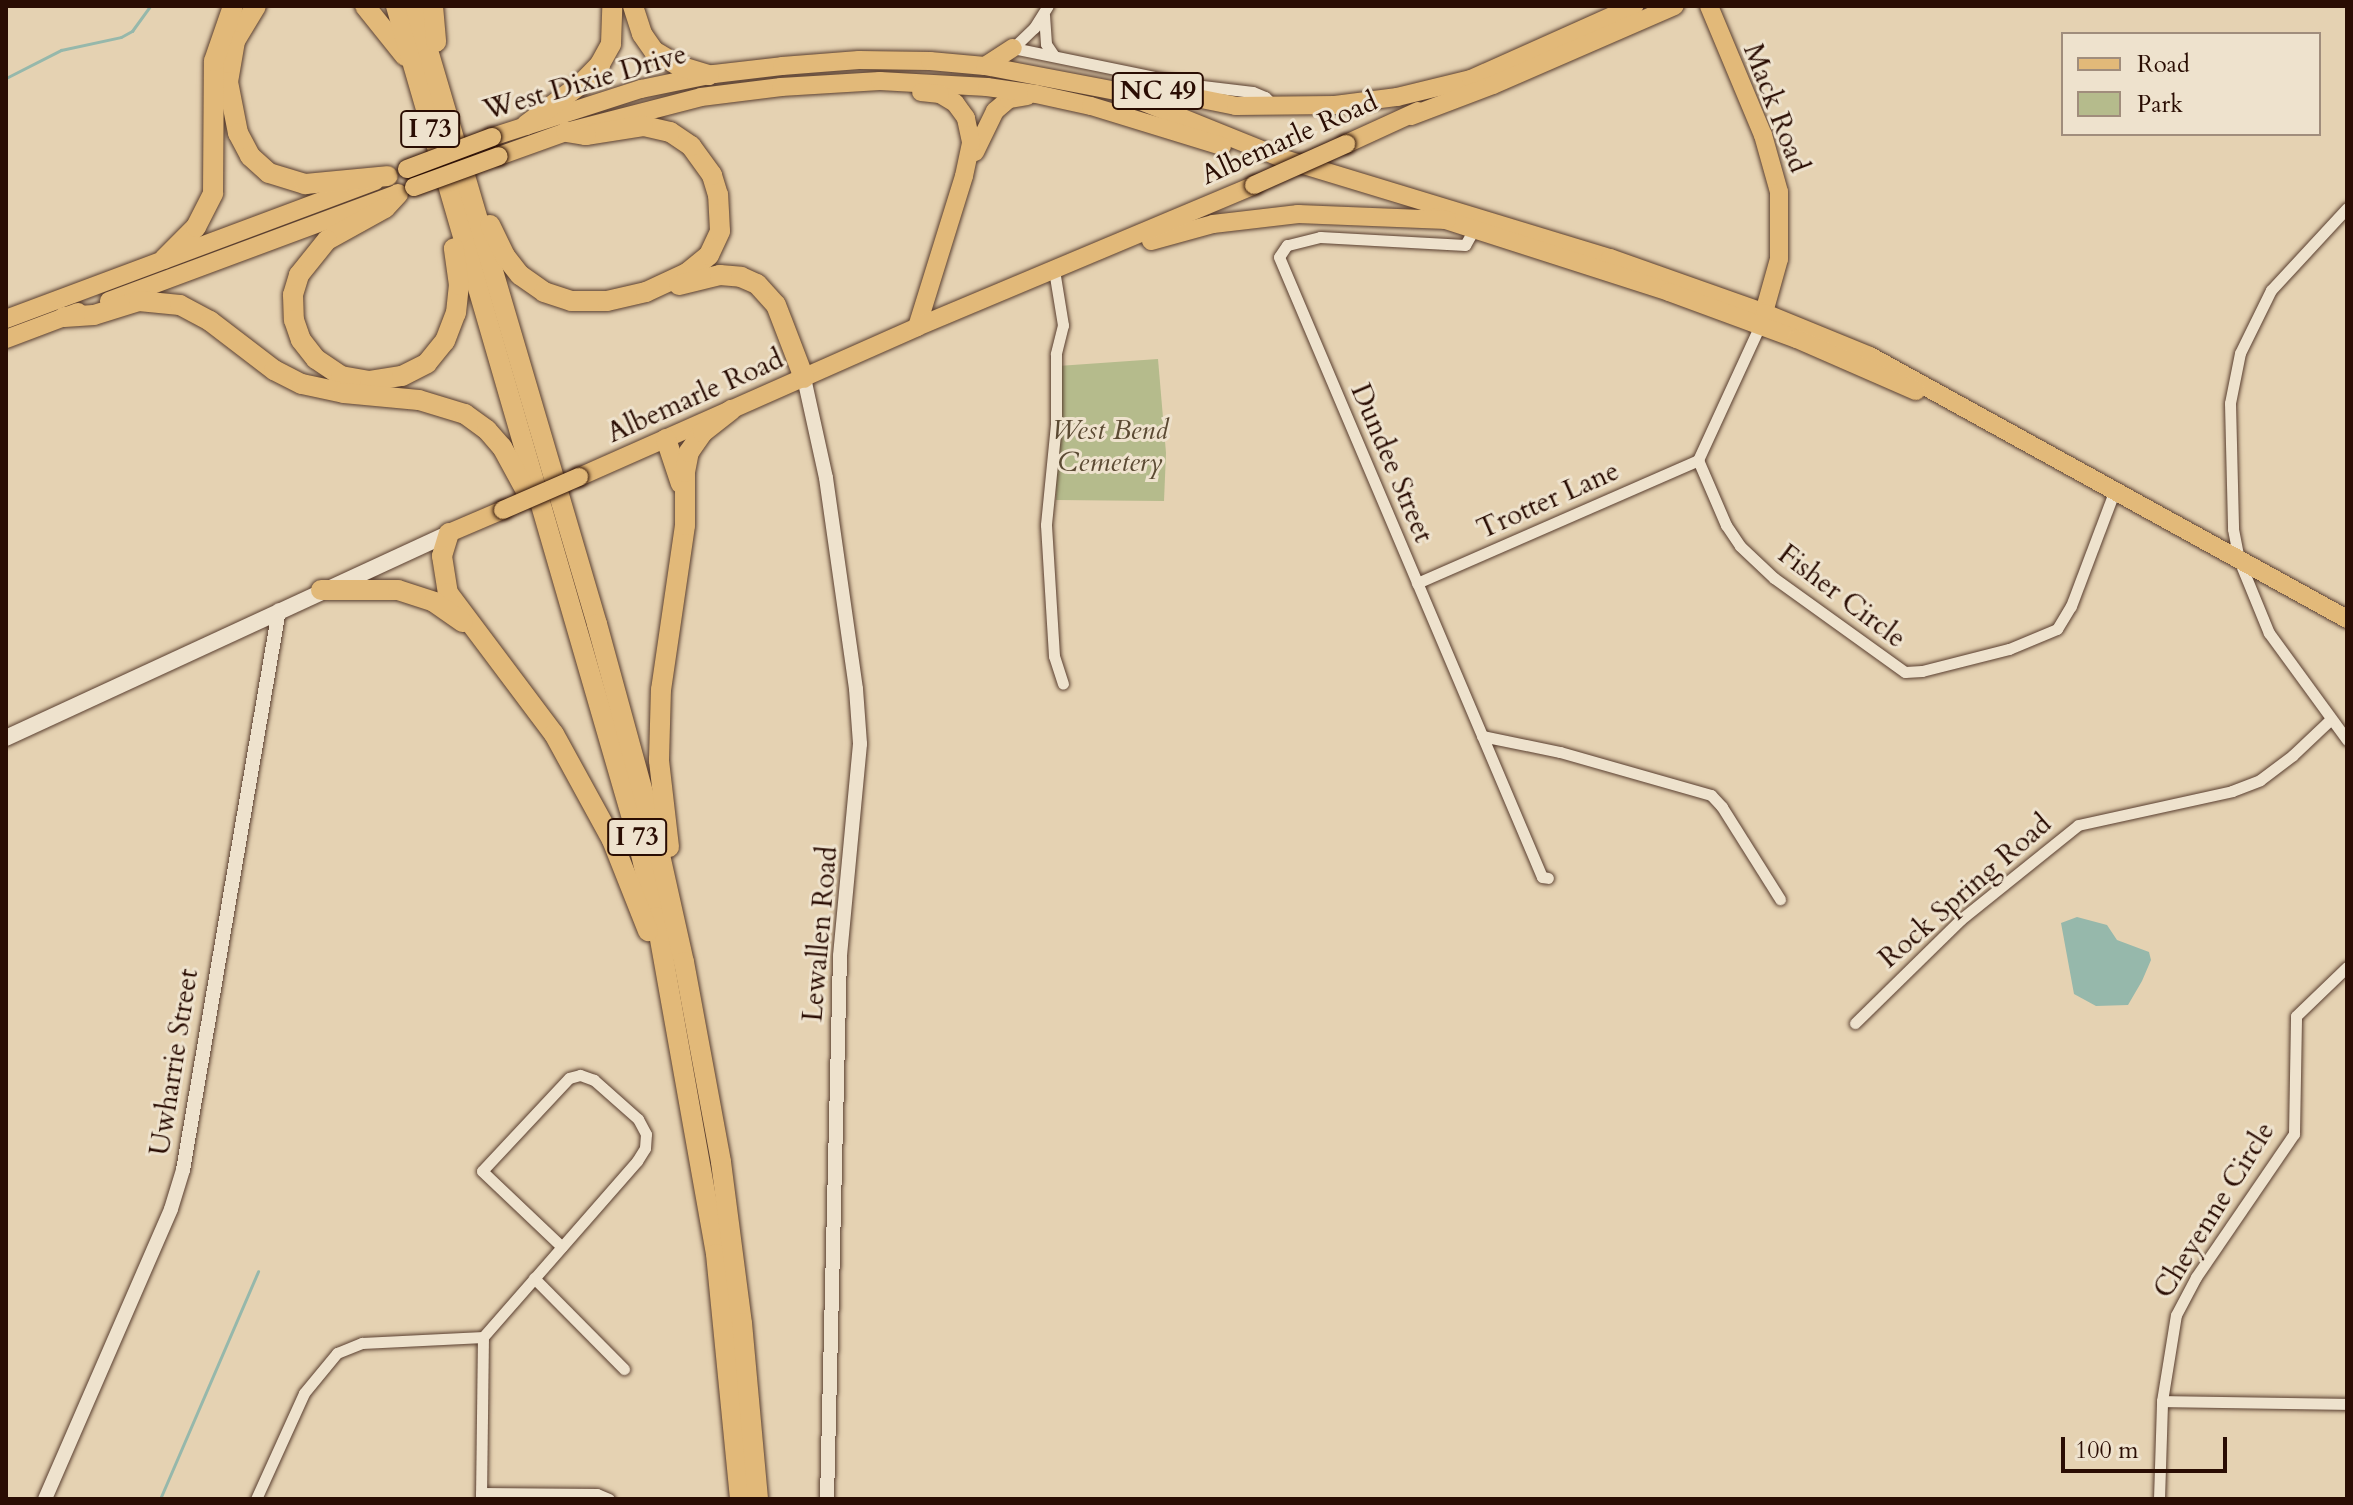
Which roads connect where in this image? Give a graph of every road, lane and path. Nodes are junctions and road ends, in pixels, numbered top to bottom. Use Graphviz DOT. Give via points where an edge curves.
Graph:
graph roads {
  1 [pos="233,6"];
  2 [pos="256,6"];
  3 [pos="365,6"];
  4 [pos="396,6"];
  5 [pos="415,6"];
  6 [pos="433,6"];
  7 [pos="612,6"];
  8 [pos="633,6"];
  9 [pos="1634,6"];
  10 [pos="1675,6"];
  11 [pos="1709,6"];
  12 [pos="1046,10"];
  13 [pos="1013,48"];
  14 [pos="1054,56"];
  15 [pos="412,65"];
  16 [pos="985,66"];
  17 [pos="435,70"];
  18 [pos="709,75"];
  19 [pos="1043,76"];
  20 [pos="1471,79"];
  21 [pos="880,81"];
  22 [pos="1036,94"];
  23 [pos="1275,107"];
  24 [pos="1411,116"];
  25 [pos="526,125"];
  26 [pos="566,132"];
  27 [pos="1203,133"];
  28 [pos="964,176"];
  29 [pos="400,186"];
  30 [pos="449,194"];
  31 [pos="471,195"];
  32 [pos="2347,208"];
  33 [pos="1447,221"];
  34 [pos="1474,229"];
  35 [pos="1102,250"];
  36 [pos="164,259"];
  37 [pos="1054,270"];
  38 [pos="646,292"];
  39 [pos="64,317"];
  40 [pos="6,319"];
  41 [pos="1762,319"];
  42 [pos="917,327"];
  43 [pos="6,339"];
  44 [pos="804,378"];
  45 [pos="731,410"];
  46 [pos="666,439"];
  47 [pos="1698,460"];
  48 [pos="2114,492"];
  49 [pos="685,496"];
  50 [pos="449,533"];
  51 [pos="556,558"];
  52 [pos="2239,560"];
  53 [pos="1417,583"];
  54 [pos="321,590"];
  55 [pos="279,610"];
  56 [pos="2347,619"];
  57 [pos="470,626"];
  58 [pos="1063,684"];
  59 [pos="2331,719"];
  60 [pos="1482,736"];
  61 [pos="6,738"];
  62 [pos="2347,740"];
  63 [pos="1548,878"];
  64 [pos="1780,899"];
  65 [pos="684,962"];
  66 [pos="2347,967"];
  67 [pos="673,1003"];
  68 [pos="1855,1023"];
  69 [pos="562,1247"];
  70 [pos="534,1278"];
  71 [pos="483,1337"];
  72 [pos="624,1369"];
  73 [pos="2162,1401"];
  74 [pos="2347,1404"];
  75 [pos="481,1496"];
  76 [pos="45,1499"];
  77 [pos="256,1499"];
  78 [pos="609,1499"];
  79 [pos="740,1499"];
  80 [pos="758,1499"];
  81 [pos="827,1499"];
  82 [pos="2159,1499"];
  1 -- 36 [label="highway" via="214,61 213,193 196,227"];
  2 -- 29 [label="highway" via="235,41 228,82 238,133 250,156 269,173 305,184"];
  3 -- 15 [label="highway"];
  4 -- 15 [label="highway, I 73"];
  5 -- 17 [label="highway, I 73"];
  6 -- 17 [label="highway"];
  7 -- 25 [label="highway" via="611,44 600,64"];
  8 -- 18 [label="highway" via="654,51"];
  9 -- 20 [label="main road, NC 49"];
  10 -- 24 [label="main road, Albemarle Road"];
  11 -- 41 [label="main road, Mack Road" via="1763,135 1779,192 1779,259"];
  12 -- 13 [label="street"];
  12 -- 14 [label="street" via="1046,44"];
  13 -- 14 [label="street"];
  13 -- 16 [label="main road"];
  14 -- 23 [label="street" via="1253,92"];
  15 -- 30 [label="highway, I 73"];
  16 -- 18 [label="main road, West Dixie Drive" via="859,60"];
  16 -- 19 [label="main road, West Dixie Drive"];
  17 -- 31 [label="highway, I 73"];
  18 -- 25 [label="main road, West Dixie Drive" via="641,89"];
  19 -- 23 [label="main road, NC 49" via="1060,70 1214,103"];
  19 -- 27 [label="main road, West Dixie Drive" via="1130,95"];
  20 -- 23 [label="main road, NC 49" via="1397,97"];
  20 -- 24 [label="main road, Albemarle Road"];
  21 -- 22 [label="main road, West Dixie Drive"];
  21 -- 26 [label="main road, West Dixie Drive" via="701,97"];
  21 -- 28 [label="main road" via="902,90 940,94 961,109 971,135"];
  22 -- 27 [label="main road, West Dixie Drive"];
  22 -- 28 [label="main road" via="1009,99 995,111"];
  24 -- 35 [label="main road, Albemarle Road, bridge"];
  25 -- 29 [label="main road, West Dixie Drive, bridge" via="407,169"];
  26 -- 29 [label="main road, West Dixie Drive, bridge"];
  26 -- 38 [label="highway" via="586,135 655,127 691,146 712,175 721,217 714,249 693,270"];
  27 -- 33 [label="main road"];
  27 -- 41 [label="main road" via="1610,258"];
  28 -- 42 [label="main road"];
  29 -- 30 [label="highway" via="385,208 327,240 295,285 292,307 301,340 324,366 349,378 379,381 402,376 427,363 445,341 459,285 445,213"];
  29 -- 36 [label="main road, West Dixie Drive"];
  29 -- 39 [label="main road, West Dixie Drive"];
  30 -- 51 [label="highway, I 73"];
  31 -- 38 [label="highway" via="512,265 544,292 582,303"];
  31 -- 65 [label="highway, I 73" via="605,653"];
  32 -- 52 [label="street" via="2271,290 2240,353 2230,403 2233,529"];
  33 -- 34 [label="main road"];
  33 -- 35 [label="main road" via="1353,214 1256,218"];
  34 -- 41 [label="main road"];
  34 -- 53 [label="street, Dundee Street" via="1465,245 1320,237 1287,245 1279,257"];
  35 -- 37 [label="main road, Albemarle Road"];
  36 -- 40 [label="main road, West Dixie Drive"];
  37 -- 42 [label="main road, Albemarle Road"];
  37 -- 58 [label="street" via="1063,325 1056,354 1056,424 1046,525 1054,656"];
  38 -- 44 [label="highway" via="720,275 752,281 776,305"];
  39 -- 43 [label="main road, West Dixie Drive"];
  39 -- 51 [label="highway" via="94,315 139,301 171,302 198,313 274,370 302,384 419,400 465,414 507,455 542,541"];
  41 -- 47 [label="street"];
  41 -- 48 [label="main road" via="1912,390 1930,392"];
  42 -- 44 [label="main road, Albemarle Road"];
  44 -- 45 [label="main road, Albemarle Road"];
  44 -- 81 [label="street, Lewallen Road" via="826,478 860,744 840,956"];
  45 -- 46 [label="main road, Albemarle Road"];
  45 -- 49 [label="highway" via="703,432 689,452"];
  46 -- 49 [label="highway"];
  46 -- 50 [label="main road, Albemarle Road, bridge"];
  47 -- 48 [label="street, Fisher Circle" via="1740,546 1810,605 1905,672 2009,649 2057,629 2071,606"];
  47 -- 53 [label="street, Trotter Lane"];
  48 -- 52 [label="main road"];
  49 -- 65 [label="highway" via="661,690 659,760"];
  50 -- 54 [label="main road, Albemarle Road"];
  50 -- 57 [label="highway" via="443,574 448,593"];
  51 -- 67 [label="highway, I 73" via="634,825"];
  52 -- 56 [label="main road"];
  52 -- 59 [label="street" via="2269,633"];
  53 -- 60 [label="street, Dundee Street"];
  54 -- 55 [label="main road, Albemarle Road"];
  54 -- 57 [label="highway" via="398,590 434,602"];
  55 -- 61 [label="main road, Albemarle Road"];
  55 -- 76 [label="street, Uwharrie Street" via="183,1170 171,1209"];
  57 -- 67 [label="highway" via="517,680 583,783 628,879"];
  59 -- 62 [label="street"];
  59 -- 68 [label="street, Rock Spring Road" via="2260,780 2078,825 1960,920"];
  60 -- 63 [label="street, Dundee Street" via="1542,877"];
  60 -- 64 [label="street" via="1711,795"];
  65 -- 80 [label="highway, I 73" via="721,1162"];
  66 -- 73 [label="street, Cheyenne Circle" via="2296,1016 2294,1134 2176,1315"];
  67 -- 79 [label="highway, I 73" via="716,1254"];
  69 -- 69 [label="street" via="645,1148 646,1134 638,1119 594,1080 580,1075 569,1078 482,1171"];
  69 -- 70 [label="street"];
  70 -- 71 [label="street"];
  70 -- 72 [label="street"];
  71 -- 75 [label="street"];
  71 -- 77 [label="street" via="362,1343 337,1353 304,1393"];
  73 -- 74 [label="street"];
  73 -- 82 [label="street, Cheyenne Circle"];
  75 -- 78 [label="street" via="597,1494"];
}
